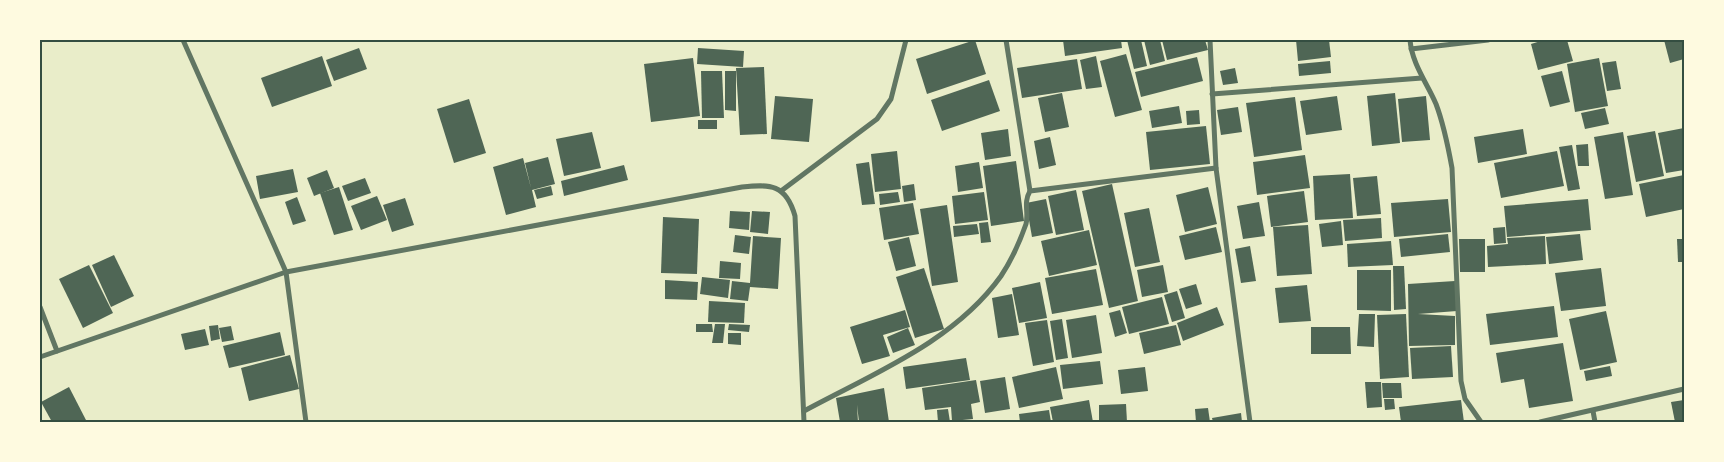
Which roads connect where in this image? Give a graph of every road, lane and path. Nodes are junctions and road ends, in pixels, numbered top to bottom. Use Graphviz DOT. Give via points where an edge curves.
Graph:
graph roads {
  1 [pos="183,40"];
  2 [pos="906,40"];
  3 [pos="1006,40"];
  4 [pos="1210,40"];
  5 [pos="1410,40"];
  6 [pos="1488,40"];
  7 [pos="1411,49"];
  8 [pos="1422,78"];
  9 [pos="1212,94"];
  10 [pos="1216,168"];
  11 [pos="781,190"];
  12 [pos="1030,191"];
  13 [pos="286,272"];
  14 [pos="40,307"];
  15 [pos="57,351"];
  16 [pos="40,357"];
  17 [pos="1684,389"];
  18 [pos="804,411"];
  19 [pos="1593,411"];
  20 [pos="306,422"];
  21 [pos="804,422"];
  22 [pos="1250,422"];
  23 [pos="1481,422"];
  24 [pos="1540,422"];
  25 [pos="1595,422"];
  1 -- 13 [label="street"];
  2 -- 11 [label="street" via="891,99 877,119"];
  3 -- 12 [label="street"];
  4 -- 9 [label="street"];
  5 -- 7 [label="street"];
  6 -- 7 [label="street"];
  7 -- 8 [label="street"];
  8 -- 9 [label="street"];
  8 -- 23 [label="street" via="1436,104 1447,138 1452,168 1461,381 1465,399"];
  9 -- 10 [label="street"];
  10 -- 12 [label="street"];
  10 -- 22 [label="street"];
  11 -- 13 [label="street" via="767,185 742,187"];
  11 -- 18 [label="street" via="792,202 795,216"];
  12 -- 18 [label="street" via="1025,202 1026,223 1001,275 952,326 916,350"];
  13 -- 15 [label="street"];
  13 -- 20 [label="street"];
  14 -- 15 [label="street"];
  15 -- 16 [label="street"];
  17 -- 19 [label="street"];
  18 -- 21 [label="street"];
  19 -- 24 [label="street"];
  19 -- 25 [label="street"];
}
